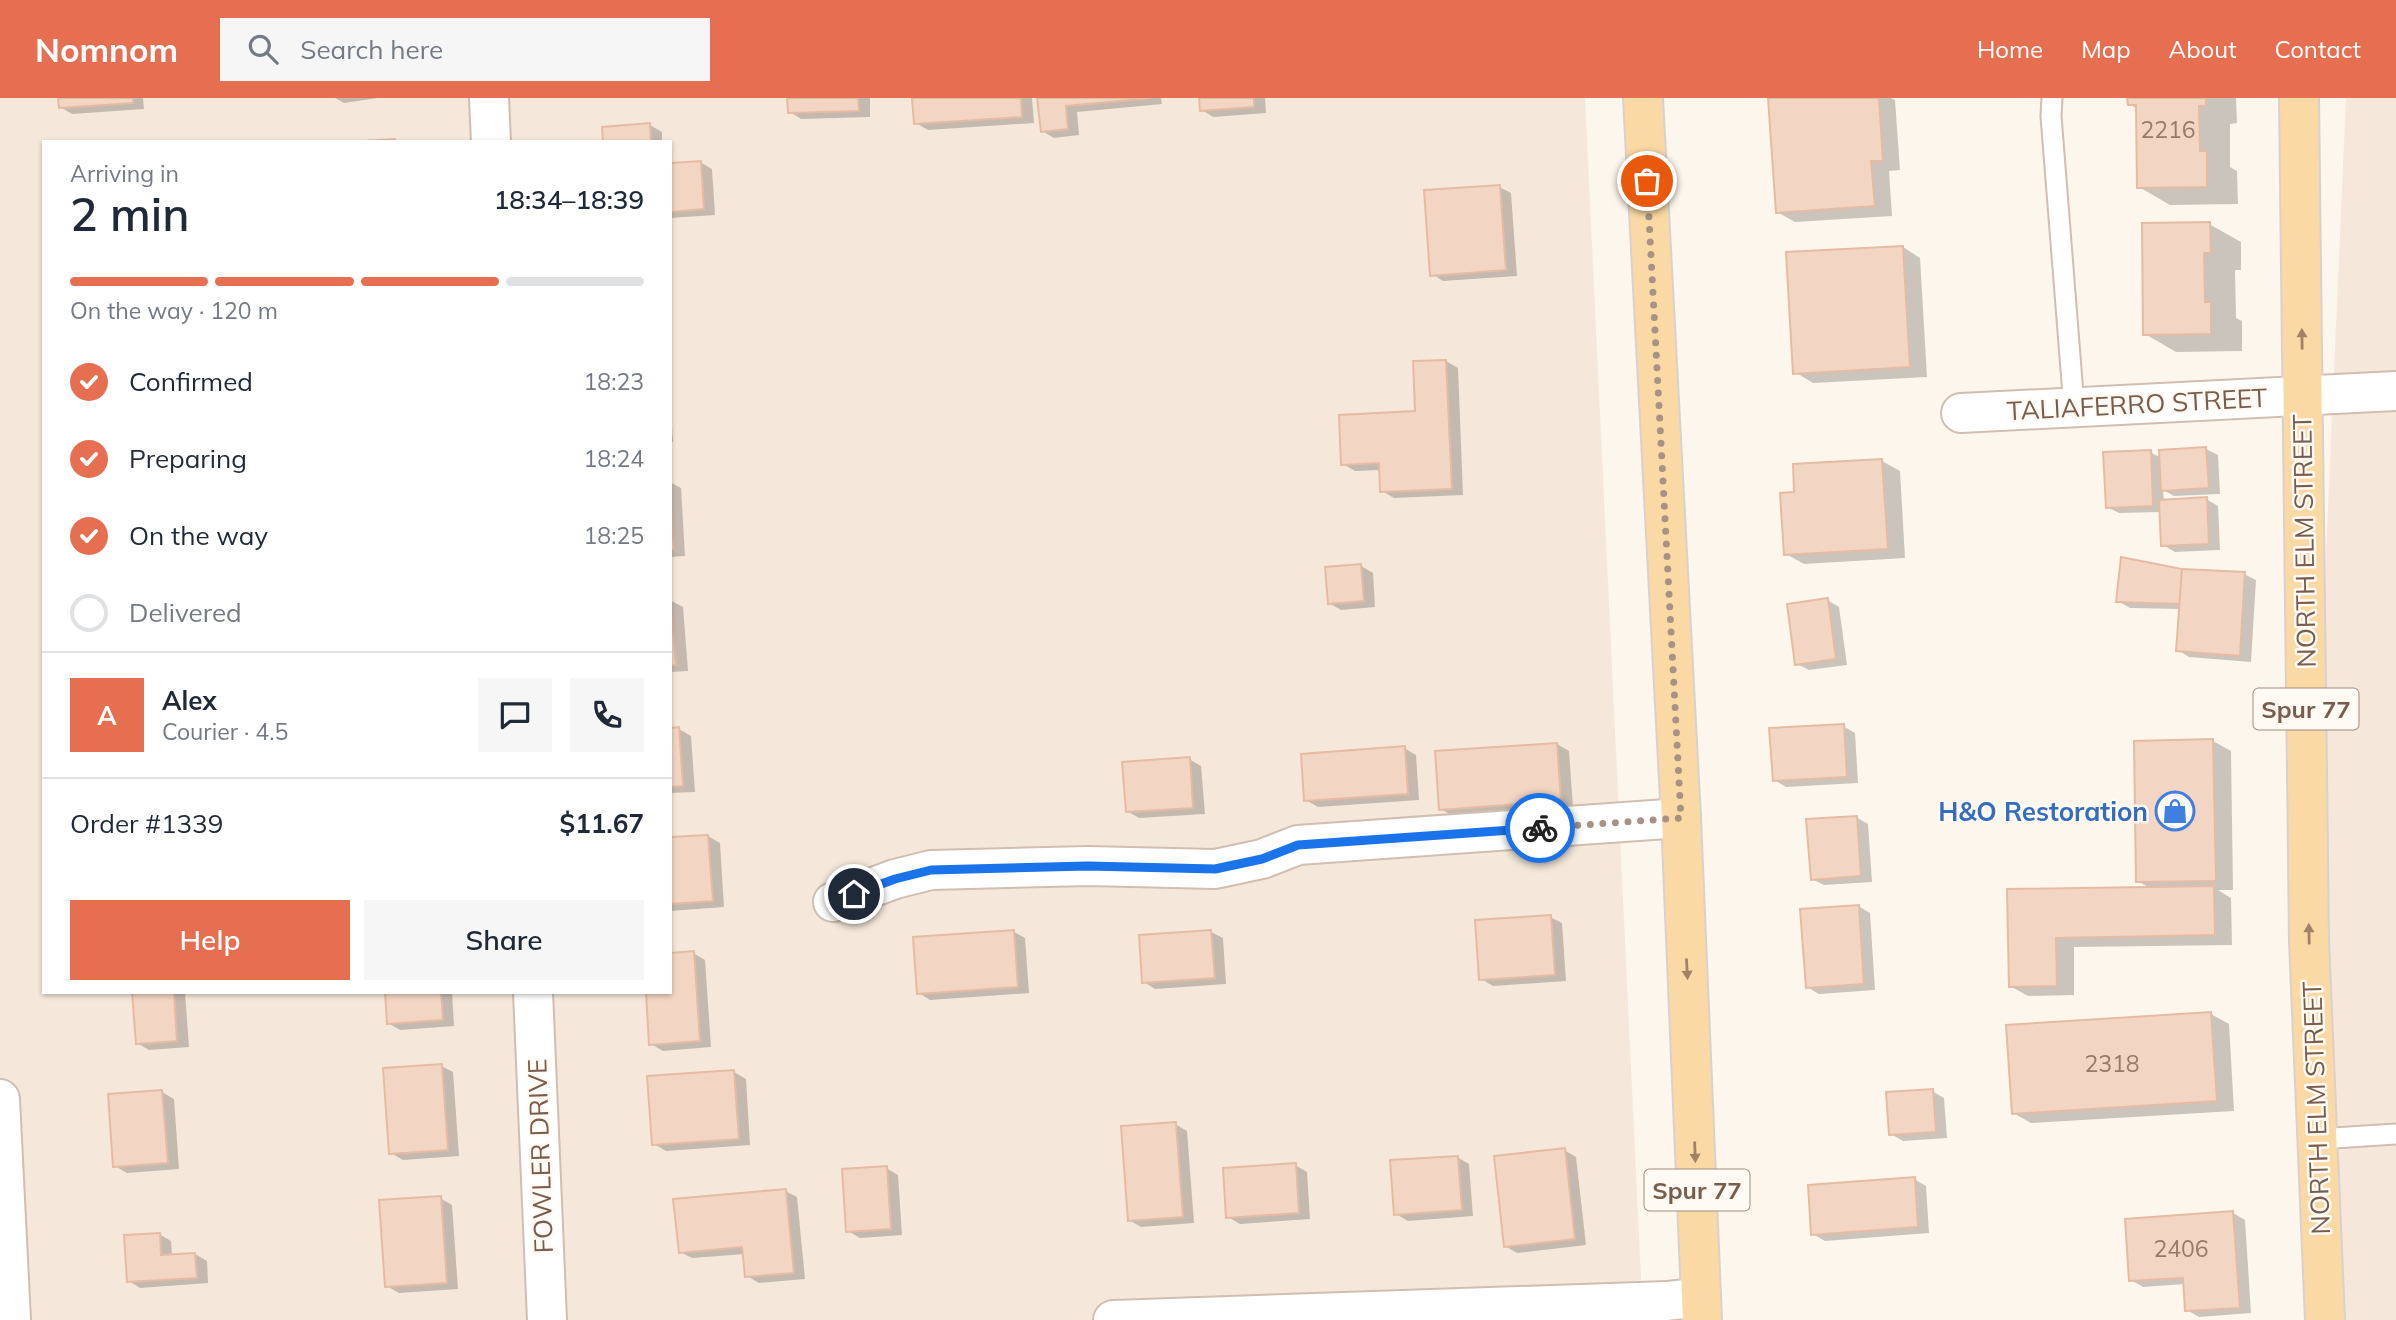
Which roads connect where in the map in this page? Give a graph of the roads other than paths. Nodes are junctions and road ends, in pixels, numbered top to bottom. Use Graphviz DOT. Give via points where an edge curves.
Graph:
graph roads {
  1 [pos="489,98"];
  2 [pos="1643,98"];
  3 [pos="2052,98"];
  4 [pos="2299,98"];
  5 [pos="491,140"];
  6 [pos="2396,391"];
  7 [pos="2303,395"];
  8 [pos="2074,407"];
  9 [pos="1961,413"];
  10 [pos="1681,818"];
  11 [pos="833,902"];
  12 [pos="533,994"];
  13 [pos="0,1099"];
  14 [pos="2396,1134"];
  15 [pos="2318,1139"];
  16 [pos="1702,1308"];
  17 [pos="1503,1313"];
  18 [pos="11,1320"];
  19 [pos="547,1320"];
  20 [pos="1114,1320"];
  21 [pos="2325,1320"];
  1 -- 5 [label="street"];
  2 -- 10 [label="main road, Spur 77"];
  3 -- 8 [label="lane"];
  7 -- 4 [label="main road, NORTH ELM STREET / Spur 77, one-way"];
  6 -- 7 [label="street, TALIAFERRO STREET"];
  7 -- 8 [label="street, TALIAFERRO STREET"];
  15 -- 7 [label="main road, NORTH ELM STREET / Spur 77, one-way" via="2309,941"];
  8 -- 9 [label="street, TALIAFERRO STREET"];
  10 -- 11 [label="street" via="1298,845 1215,869 931,870"];
  10 -- 16 [label="main road, Spur 77, one-way"];
  12 -- 19 [label="street, FOWLER DRIVE"];
  13 -- 18 [label="street"];
  14 -- 15 [label="lane"];
  15 -- 21 [label="main road, NORTH ELM STREET / Spur 77"];
  16 -- 17 [label="street" via="1667,1301"];
  17 -- 20 [label="street"];
}
